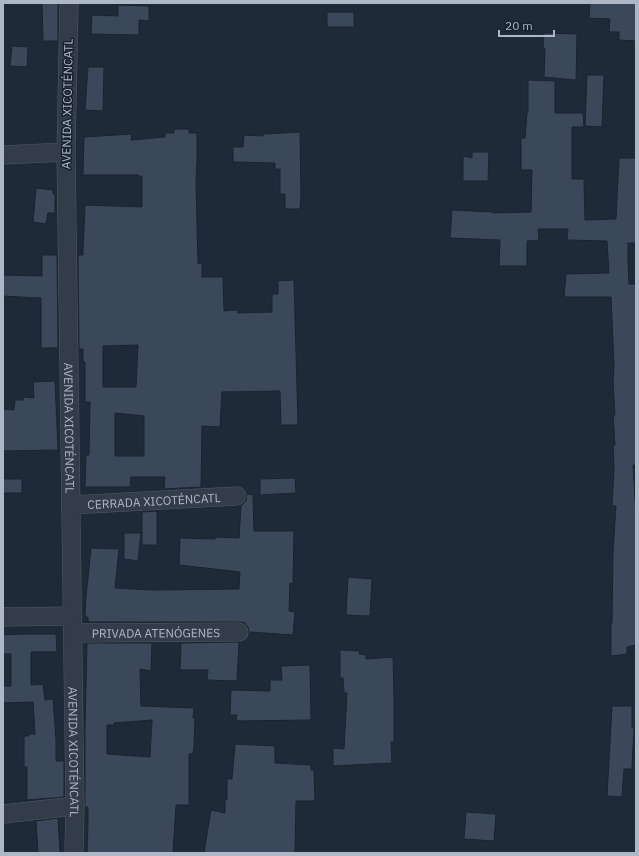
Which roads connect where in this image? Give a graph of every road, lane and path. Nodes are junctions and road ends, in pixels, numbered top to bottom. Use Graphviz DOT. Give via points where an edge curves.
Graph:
graph roads {
  1 [pos="68,3"];
  2 [pos="66,152"];
  3 [pos="3,155"];
  4 [pos="237,496"];
  5 [pos="71,505"];
  6 [pos="3,617"];
  7 [pos="73,625"];
  8 [pos="239,632"];
  9 [pos="75,806"];
  10 [pos="3,814"];
  11 [pos="74,853"];
  1 -- 2 [label="street, AVENIDA XICOTÉNCATL"];
  2 -- 3 [label="street"];
  2 -- 5 [label="street, AVENIDA XICOTÉNCATL"];
  4 -- 5 [label="street, CERRADA XICOTÉNCATL"];
  5 -- 7 [label="street, AVENIDA XICOTÉNCATL"];
  6 -- 7 [label="street, PRIVADA ATENÓGENES"];
  7 -- 8 [label="street, PRIVADA ATENÓGENES"];
  7 -- 9 [label="street, AVENIDA XICOTÉNCATL"];
  9 -- 10 [label="street"];
  9 -- 11 [label="street, AVENIDA XICOTÉNCATL"];
}
